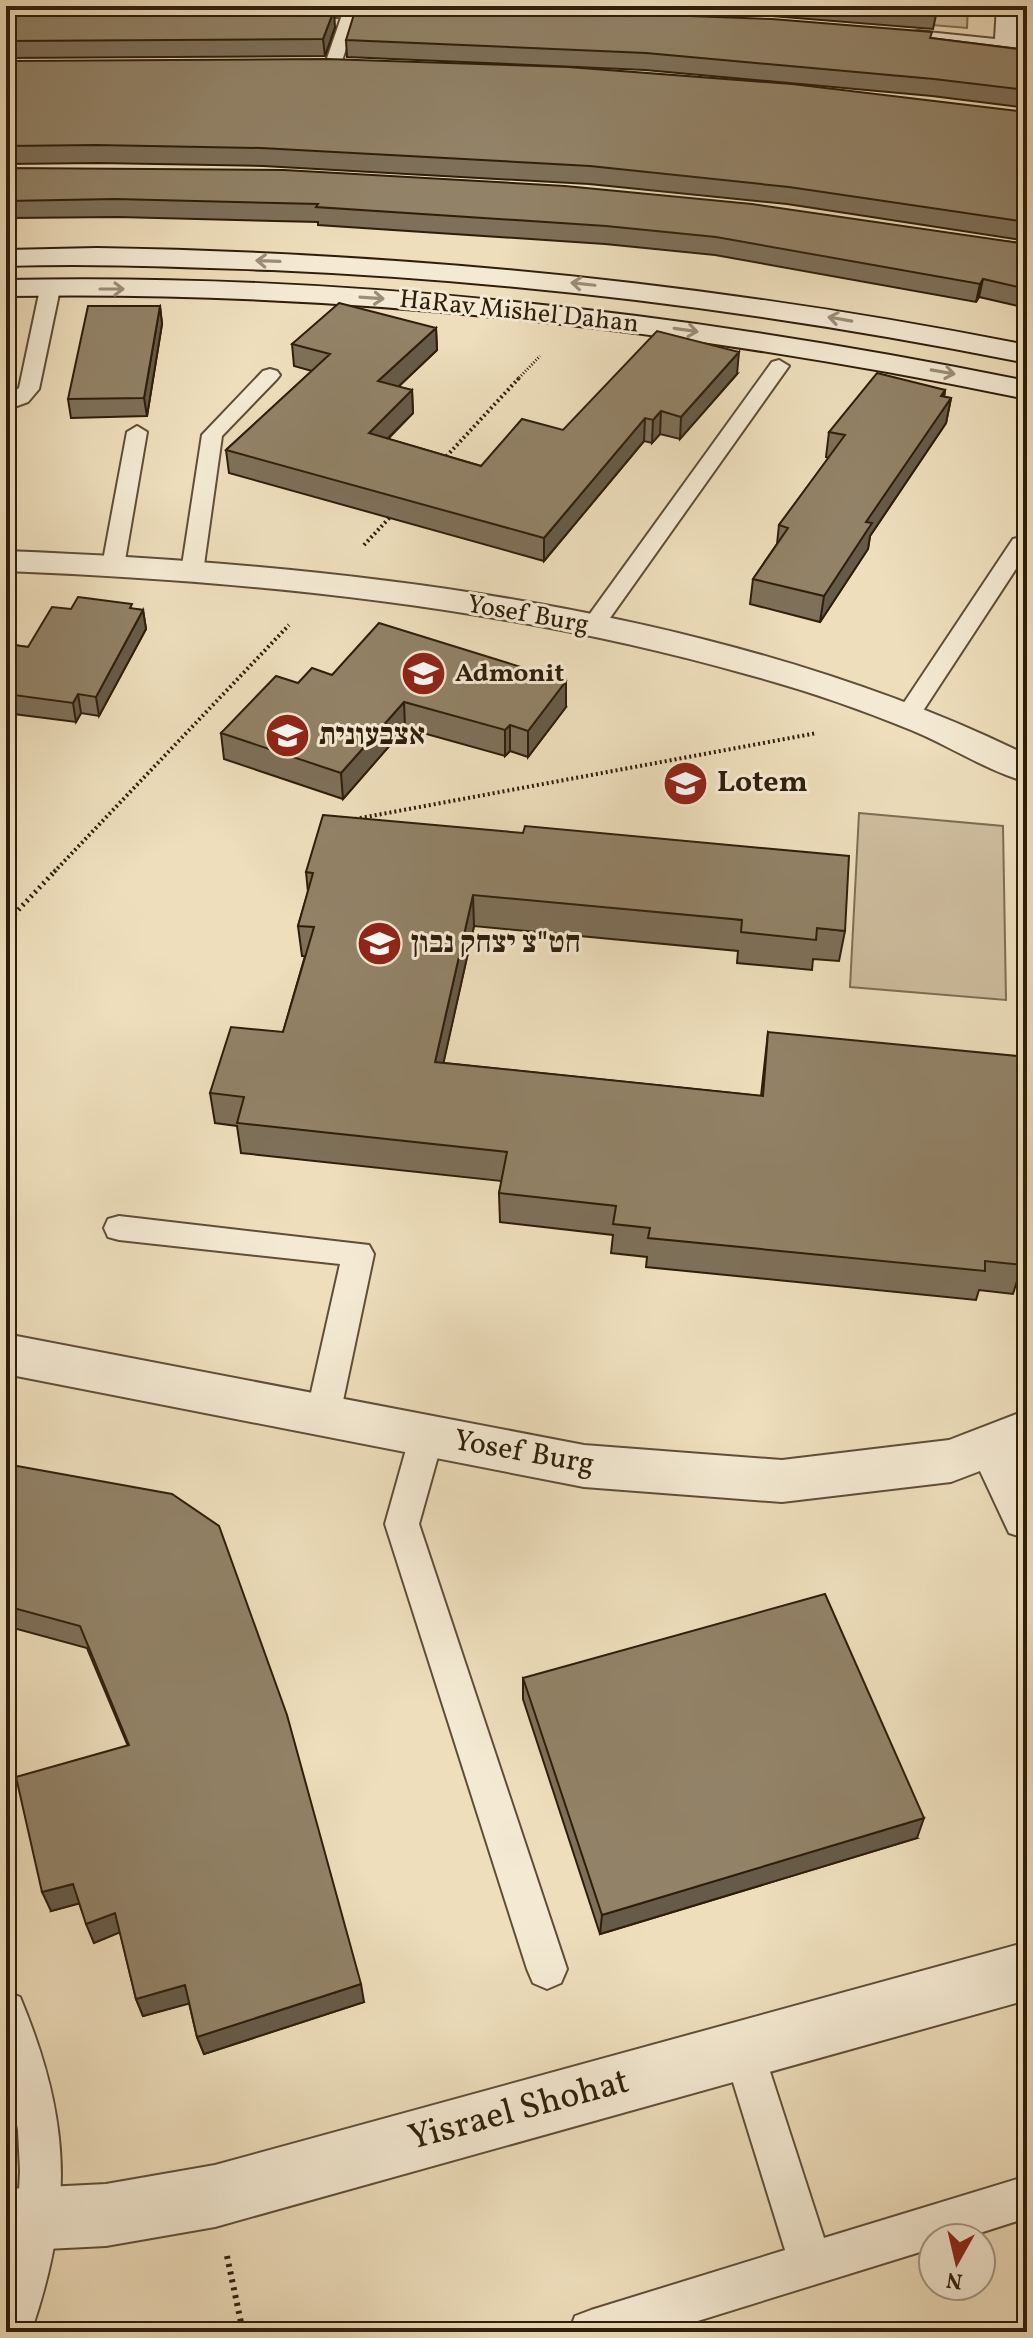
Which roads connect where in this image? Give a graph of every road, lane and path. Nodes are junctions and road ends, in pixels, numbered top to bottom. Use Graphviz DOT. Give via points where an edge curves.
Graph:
graph roads {
  1 [pos="1009,6"];
  2 [pos="341,8"];
  3 [pos="194,9"];
  4 [pos="452,11"];
  5 [pos="660,12"];
  6 [pos="630,17"];
  7 [pos="689,20"];
  8 [pos="901,37"];
  9 [pos="1017,48"];
  10 [pos="302,67"];
  11 [pos="332,67"];
  12 [pos="358,67"];
  13 [pos="6,258"];
  14 [pos="6,288"];
  15 [pos="50,289"];
  16 [pos="1027,354"];
  17 [pos="779,366"];
  18 [pos="270,375"];
  19 [pos="1027,390"];
  20 [pos="6,404"];
  21 [pos="137,432"];
  22 [pos="1021,544"];
  23 [pos="6,561"];
  24 [pos="113,566"];
  25 [pos="192,572"];
  26 [pos="592,627"];
  27 [pos="908,715"];
  28 [pos="1027,770"];
  29 [pos="354,820"];
  30 [pos="119,1228"];
  31 [pos="11,1354"];
  32 [pos="323,1415"];
  33 [pos="427,1435"];
  34 [pos="1010,1437"];
  35 [pos="1027,1517"];
  36 [pos="547,1969"];
  37 [pos="1027,1971"];
  38 [pos="6,2011"];
  39 [pos="743,2050"];
  40 [pos="215,2196"];
  41 [pos="1027,2197"];
  42 [pos="23,2220"];
  43 [pos="811,2265"];
  44 [pos="9,2332"];
  45 [pos="243,2332"];
  46 [pos="591,2332"];
  1 -- 9 [label="street"];
  2 -- 3 [label="street"];
  2 -- 4 [label="street"];
  2 -- 11 [label="lane"];
  5 -- 6 [label="street"];
  5 -- 7 [label="street"];
  8 -- 9 [label="street"];
  10 -- 11 [label="street"];
  11 -- 12 [label="street"];
  16 -- 13 [label="street, HaRav Mishel Dahan, one-way" via="823,316 481,274 305,263"];
  14 -- 15 [label="street, HaRav Mishel Dahan"];
  15 -- 19 [label="street, HaRav Mishel Dahan, one-way" via="322,295 499,308 808,348"];
  15 -- 20 [label="lane" via="29,389"];
  17 -- 26 [label="lane"];
  18 -- 25 [label="lane" via="212,435"];
  21 -- 24 [label="lane"];
  22 -- 27 [label="lane"];
  23 -- 24 [label="street, Yosef Burg"];
  24 -- 25 [label="street, Yosef Burg"];
  25 -- 26 [label="street, Yosef Burg" via="418,596"];
  26 -- 27 [label="street, Yosef Burg" via="716,655"];
  27 -- 28 [label="street, Yosef Burg"];
  27 -- 29 [label="path"];
  30 -- 32 [label="lane" via="358,1254"];
  31 -- 32 [label="street, Yosef Burg"];
  32 -- 33 [label="street, Yosef Burg"];
  33 -- 34 [label="street, Yosef Burg" via="584,1466 782,1481 951,1461"];
  33 -- 36 [label="lane" via="402,1524"];
  34 -- 35 [label="street"];
  37 -- 39 [label="street, Yisrael Shohat"];
  38 -- 42 [label="lane" via="36,2093 42,2153"];
  39 -- 40 [label="street, Yisrael Shohat"];
  39 -- 43 [label="lane"];
  40 -- 42 [label="street, Yisrael Shohat" via="141,2211"];
  40 -- 45 [label="path"];
  41 -- 43 [label="lane"];
  42 -- 44 [label="lane" via="26,2291"];
  43 -- 46 [label="lane"];
}
